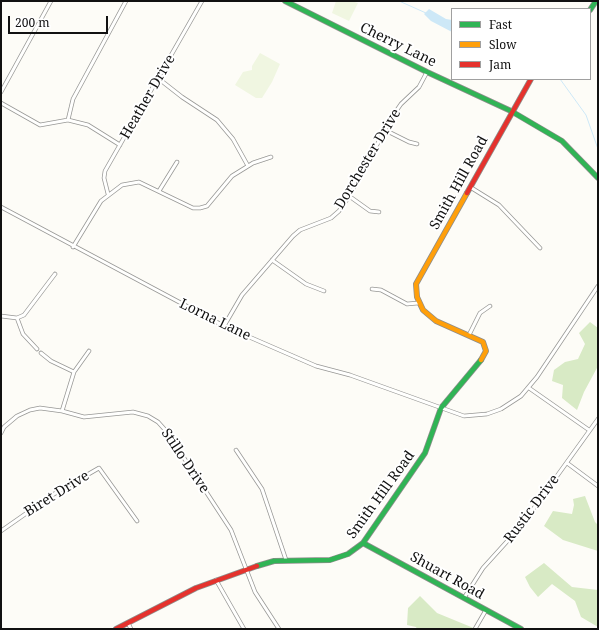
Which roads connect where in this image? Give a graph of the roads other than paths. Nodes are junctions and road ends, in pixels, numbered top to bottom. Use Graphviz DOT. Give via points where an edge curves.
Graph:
graph roads {
  1 [pos="51,1"];
  2 [pos="126,1"];
  3 [pos="202,1"];
  4 [pos="285,1"];
  5 [pos="427,72"];
  6 [pos="159,78"];
  7 [pos="529,80"];
  8 [pos="1,92"];
  9 [pos="1,103"];
  10 [pos="512,111"];
  11 [pos="68,120"];
  12 [pos="385,130"];
  13 [pos="417,144"];
  14 [pos="120,145"];
  15 [pos="271,157"];
  16 [pos="177,162"];
  17 [pos="248,166"];
  18 [pos="598,178"];
  19 [pos="470,187"];
  20 [pos="159,191"];
  21 [pos="108,194"];
  22 [pos="349,196"];
  23 [pos="1,207"];
  24 [pos="379,212"];
  25 [pos="73,247"];
  26 [pos="540,248"];
  27 [pos="272,260"];
  28 [pos="55,274"];
  29 [pos="598,286"];
  30 [pos="372,288"];
  31 [pos="324,291"];
  32 [pos="597,292"];
  33 [pos="418,303"];
  34 [pos="490,306"];
  35 [pos="1,316"];
  36 [pos="17,318"];
  37 [pos="224,326"];
  38 [pos="469,335"];
  39 [pos="37,349"];
  40 [pos="90,351"];
  41 [pos="41,353"];
  42 [pos="74,372"];
  43 [pos="529,388"];
  44 [pos="441,408"];
  45 [pos="62,410"];
  46 [pos="598,419"];
  47 [pos="589,430"];
  48 [pos="1,433"];
  49 [pos="236,450"];
  50 [pos="567,463"];
  51 [pos="598,486"];
  52 [pos="137,521"];
  53 [pos="1,531"];
  54 [pos="363,542"];
  55 [pos="286,560"];
  56 [pos="245,569"];
  57 [pos="216,580"];
  58 [pos="464,598"];
  59 [pos="486,610"];
  60 [pos="128,623"];
  61 [pos="116,629"];
  62 [pos="131,629"];
  63 [pos="244,629"];
  64 [pos="279,629"];
  65 [pos="475,629"];
  66 [pos="521,629"];
  1 -- 8 [label="street"];
  2 -- 11 [label="street" via="73,99"];
  3 -- 6 [label="street, Heather Drive"];
  4 -- 5 [label="street, Cherry Lane"];
  5 -- 10 [label="street, Cherry Lane"];
  5 -- 12 [label="street, Dorchester Drive" via="418,87 401,104"];
  6 -- 14 [label="street, Heather Drive"];
  6 -- 17 [label="street" via="216,120 233,139"];
  7 -- 10 [label="street, Smith Hill Road"];
  9 -- 11 [label="street" via="40,125"];
  10 -- 18 [label="street, Cherry Lane" via="562,141"];
  10 -- 19 [label="street, Smith Hill Road"];
  11 -- 14 [label="street" via="88,125"];
  12 -- 13 [label="street"];
  12 -- 22 [label="street, Dorchester Drive"];
  14 -- 21 [label="street, Heather Drive" via="105,171"];
  15 -- 17 [label="street"];
  16 -- 20 [label="street"];
  17 -- 20 [label="street" via="232,176 207,206 193,208"];
  19 -- 26 [label="street" via="499,205"];
  19 -- 33 [label="street, Smith Hill Road" via="416,284"];
  20 -- 21 [label="street" via="139,182 129,182"];
  21 -- 25 [label="street" via="100,201"];
  22 -- 24 [label="street" via="370,211"];
  22 -- 27 [label="street, Dorchester Drive" via="339,212 331,218 300,230"];
  23 -- 25 [label="street, Lorna Lane"];
  25 -- 37 [label="street, Lorna Lane"];
  27 -- 31 [label="street" via="297,278"];
  27 -- 37 [label="street, Dorchester Drive" via="242,295"];
  28 -- 36 [label="street" via="31,308"];
  29 -- 32 [label="street, Lorna Lane"];
  30 -- 33 [label="street" via="407,304"];
  32 -- 43 [label="street, Lorna Lane"];
  33 -- 38 [label="street, Smith Hill Road" via="428,316"];
  34 -- 38 [label="street" via="480,314"];
  35 -- 36 [label="street"];
  36 -- 39 [label="street" via="23,334"];
  37 -- 44 [label="street, Lorna Lane" via="316,366 350,375"];
  38 -- 44 [label="street, Smith Hill Road" via="483,342 485,355"];
  40 -- 42 [label="street"];
  41 -- 42 [label="street"];
  42 -- 45 [label="street"];
  43 -- 44 [label="street, Lorna Lane" via="511,404 487,414 464,416"];
  43 -- 47 [label="street"];
  44 -- 54 [label="street, Smith Hill Road" via="422,459"];
  45 -- 48 [label="street, Stillo Drive" via="30,410 17,416"];
  45 -- 56 [label="street, Stillo Drive" via="84,417 133,412 158,422 231,530"];
  46 -- 47 [label="street, Rustic Drive"];
  47 -- 50 [label="street, Rustic Drive"];
  49 -- 55 [label="street" via="262,488"];
  50 -- 51 [label="street"];
  50 -- 58 [label="street, Rustic Drive" via="521,526 483,568"];
  52 -- 53 [label="street, Biret Drive" via="99,468 54,494"];
  54 -- 55 [label="street, Smith Hill Road" via="348,554 330,560"];
  54 -- 58 [label="street, Shuart Road"];
  55 -- 56 [label="street, Smith Hill Road"];
  56 -- 57 [label="street, Smith Hill Road"];
  56 -- 64 [label="street, Stillo Drive" via="254,592"];
  57 -- 60 [label="street, Smith Hill Road"];
  57 -- 63 [label="street"];
  58 -- 59 [label="street, Shuart Road"];
  59 -- 65 [label="street"];
  59 -- 66 [label="street, Shuart Road"];
  60 -- 61 [label="street, Smith Hill Road"];
  60 -- 62 [label="street"];
}
